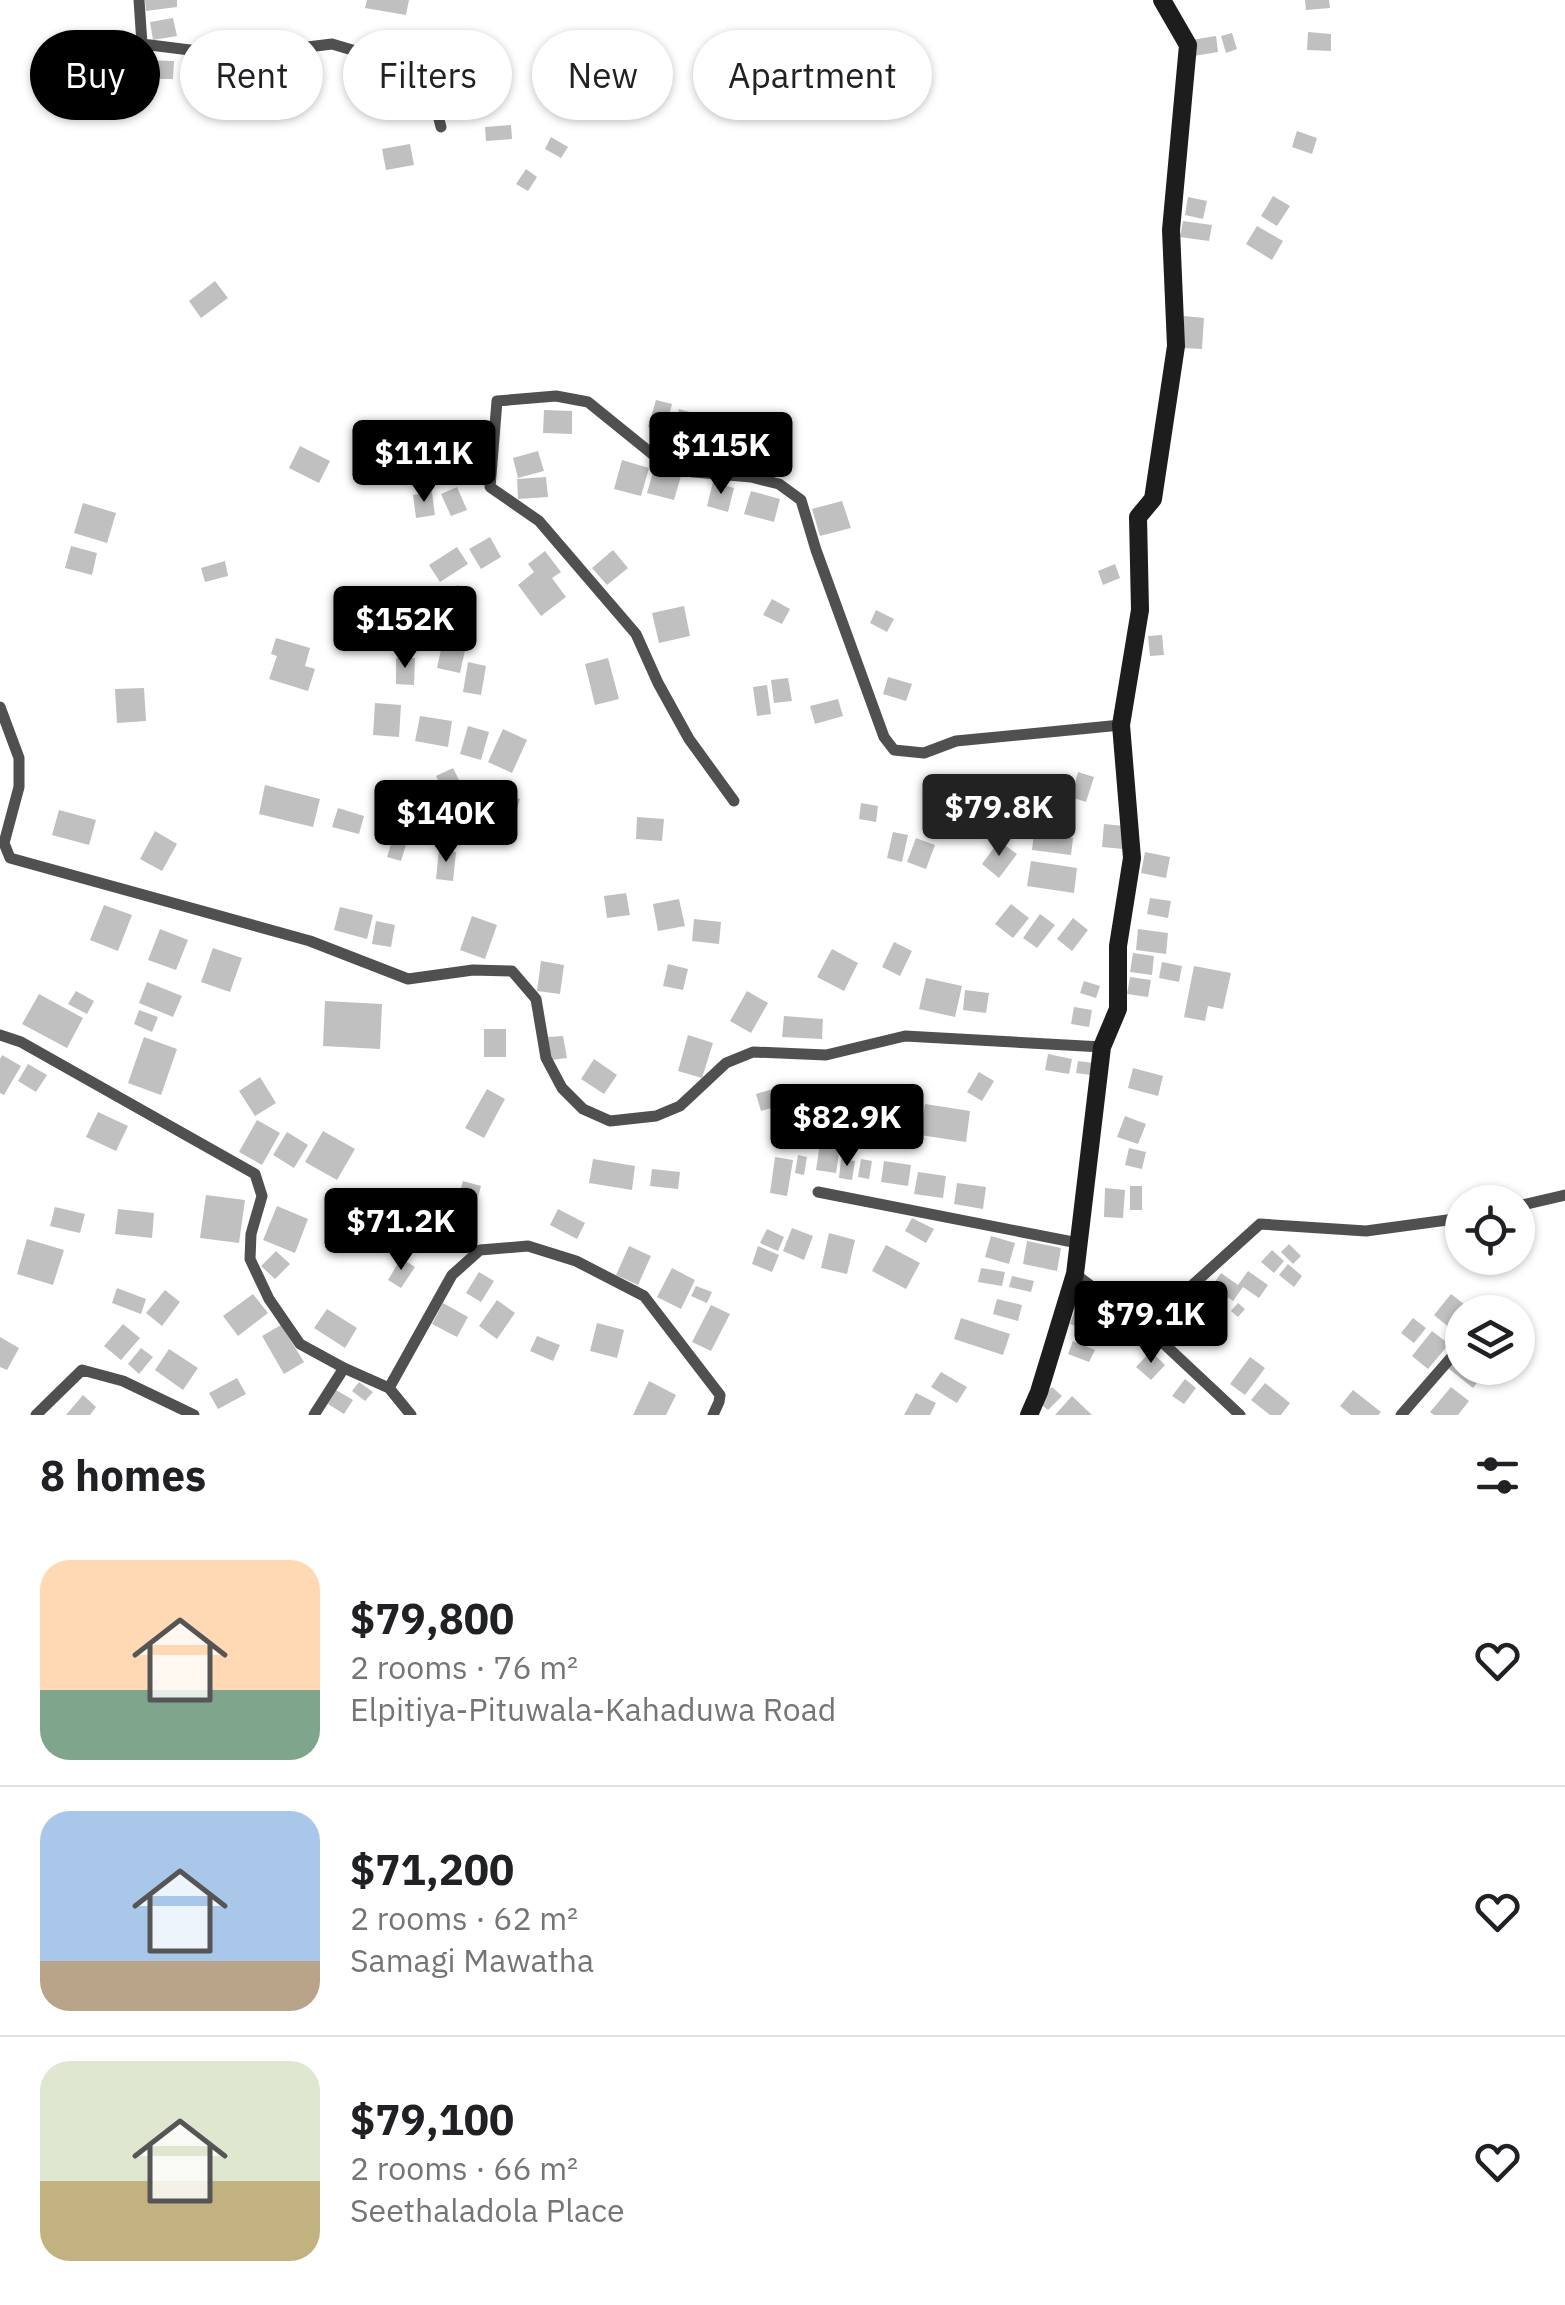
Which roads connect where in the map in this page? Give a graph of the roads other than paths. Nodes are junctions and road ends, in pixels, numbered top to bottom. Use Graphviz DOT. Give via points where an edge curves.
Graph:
graph roads {
  1 [pos="139,0"];
  2 [pos="1162,0"];
  3 [pos="441,127"];
  4 [pos="0,706"];
  5 [pos="1120,725"];
  6 [pos="734,801"];
  7 [pos="0,1035"];
  8 [pos="1102,1047"];
  9 [pos="818,1192"];
  10 [pos="1565,1195"];
  11 [pos="1535,1202"];
  12 [pos="1445,1220"];
  13 [pos="1078,1243"];
  14 [pos="1075,1274"];
  15 [pos="1146,1326"];
  16 [pos="1445,1365"];
  17 [pos="344,1368"];
  18 [pos="389,1388"];
  19 [pos="36,1415"];
  20 [pos="194,1415"];
  21 [pos="314,1415"];
  22 [pos="411,1415"];
  23 [pos="714,1415"];
  24 [pos="1029,1415"];
  25 [pos="1240,1415"];
  26 [pos="1401,1415"];
  1 -- 3 [label="street" via="142,44 222,54 332,44 413,68 434,96"];
  2 -- 5 [label="street" via="1188,45 1171,230 1176,346 1152,499 1138,518 1140,610"];
  4 -- 8 [label="street" via="19,758 19,787 4,843 10,858 310,941 408,979 512,971 536,999 546,1058 562,1088 583,1109 610,1121 680,1106 726,1063 753,1052 826,1054 906,1036"];
  5 -- 6 [label="street" via="956,741 924,753 894,750 884,738 802,500 780,484 752,477 672,470 588,402 556,396 497,401 490,488 539,522 636,634 689,740"];
  5 -- 8 [label="street" via="1132,858 1118,946 1118,1009"];
  7 -- 17 [label="street" via="255,1174 262,1196 250,1259 300,1344"];
  8 -- 13 [label="street"];
  9 -- 13 [label="street"];
  10 -- 11 [label="street"];
  12 -- 15 [label="street" via="1366,1231 1260,1224"];
  13 -- 14 [label="street"];
  14 -- 15 [label="street"];
  14 -- 24 [label="street"];
  15 -- 25 [label="street"];
  16 -- 26 [label="street"];
  17 -- 18 [label="street"];
  17 -- 21 [label="street"];
  18 -- 22 [label="street"];
  18 -- 23 [label="street" via="452,1275 480,1250 528,1246 576,1261 644,1296 720,1395"];
  19 -- 20 [label="street" via="82,1370"];
}
